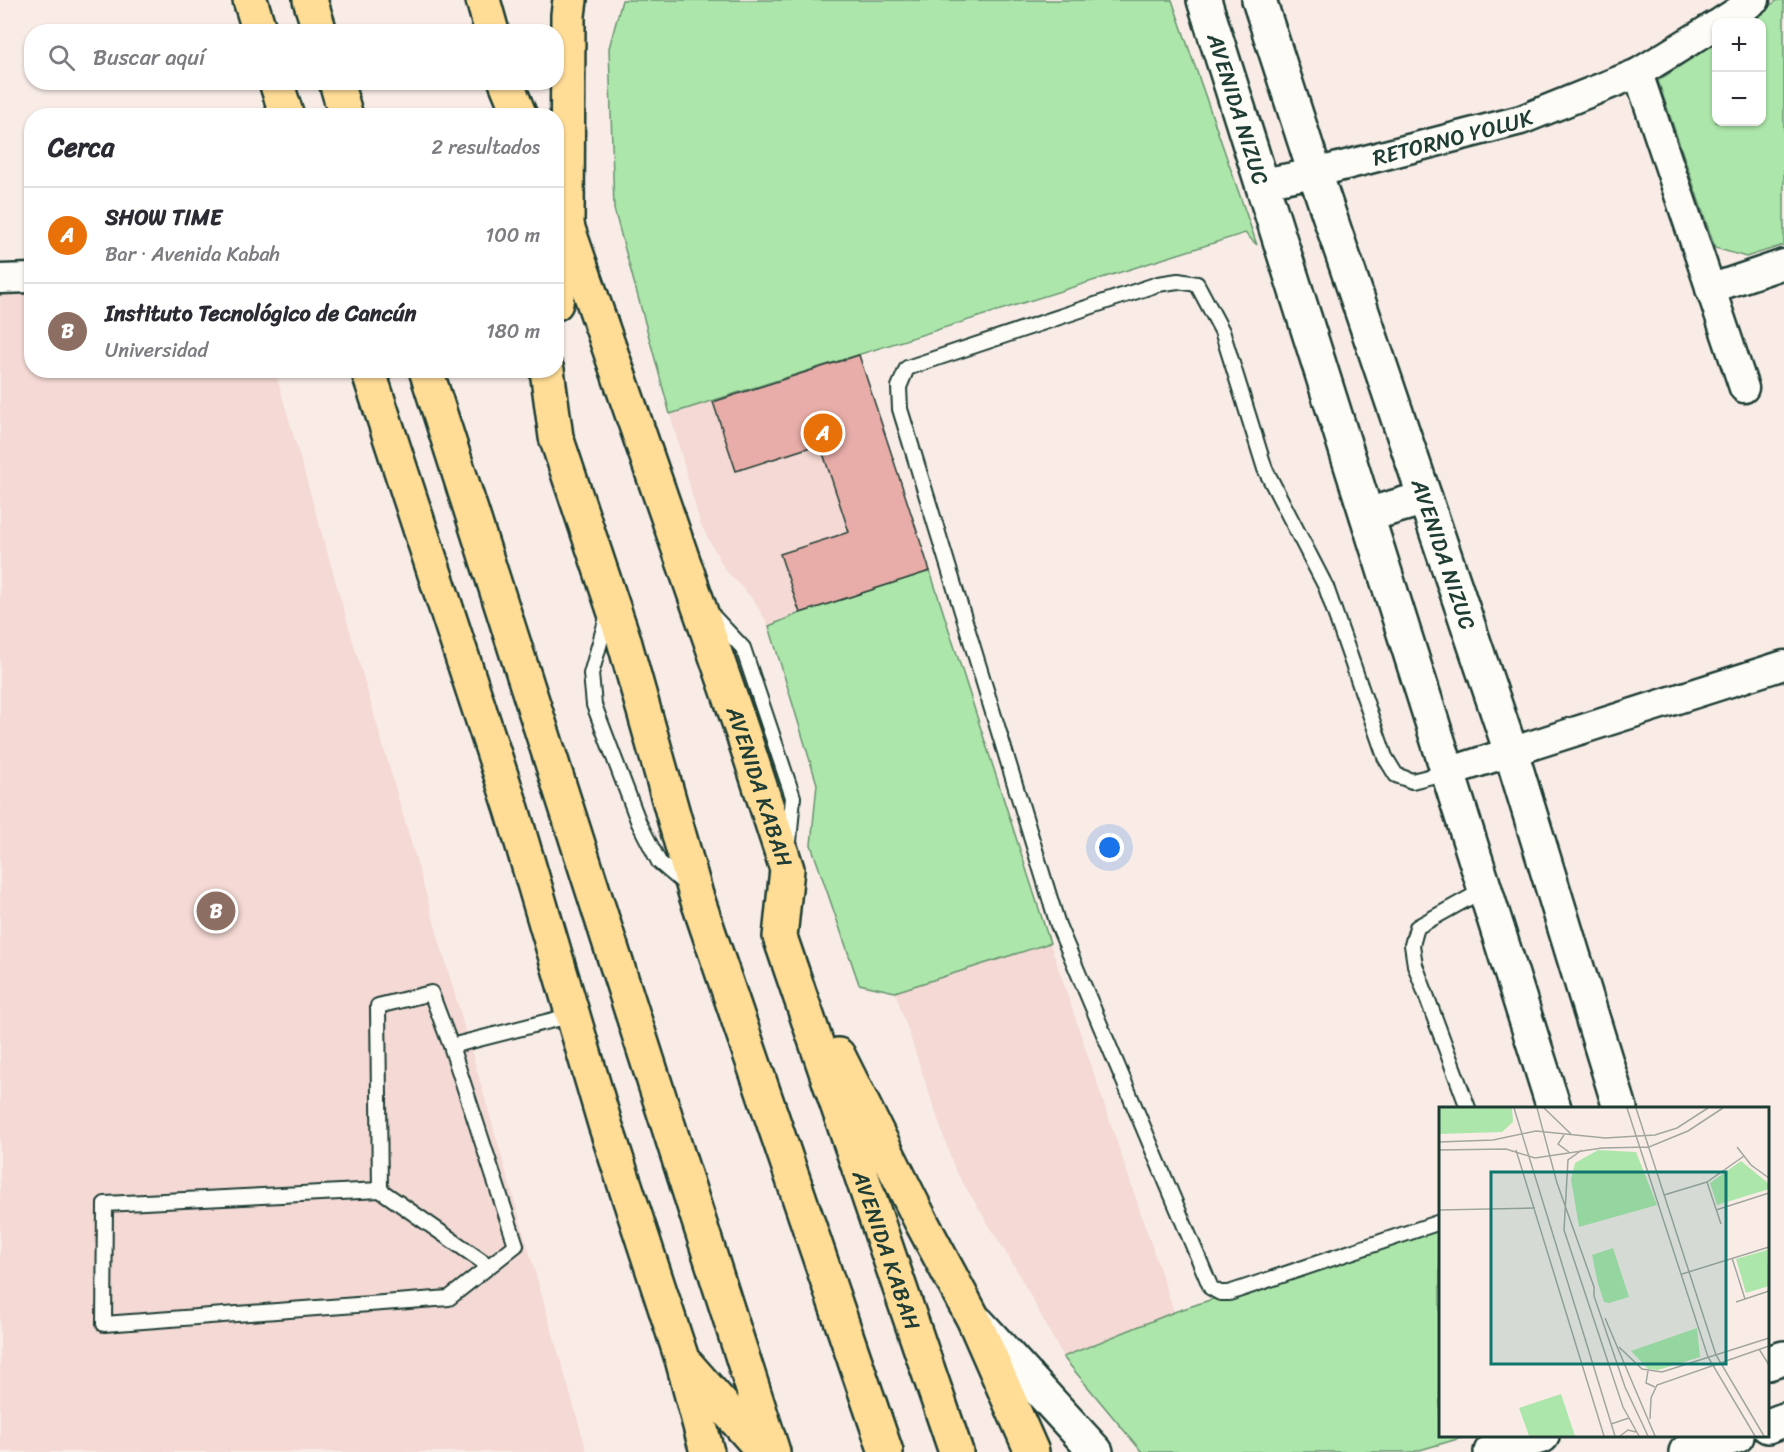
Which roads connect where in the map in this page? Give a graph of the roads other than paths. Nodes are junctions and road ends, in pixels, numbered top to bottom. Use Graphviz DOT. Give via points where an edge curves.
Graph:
graph roads {
  1 [pos="250,0"];
  2 [pos="310,0"];
  3 [pos="483,0"];
  4 [pos="570,0"];
  5 [pos="1204,0"];
  6 [pos="1259,0"];
  7 [pos="1755,0"];
  8 [pos="1727,18"];
  9 [pos="258,24"];
  10 [pos="318,24"];
  11 [pos="490,24"];
  12 [pos="1712,27"];
  13 [pos="1638,73"];
  14 [pos="278,90"];
  15 [pos="338,90"];
  16 [pos="509,90"];
  17 [pos="284,108"];
  18 [pos="344,108"];
  19 [pos="517,108"];
  20 [pos="564,147"];
  21 [pos="1315,173"];
  22 [pos="1262,183"];
  23 [pos="564,219"];
  24 [pos="1784,264"];
  25 [pos="24,278"];
  26 [pos="0,279"];
  27 [pos="1710,289"];
  28 [pos="371,378"];
  29 [pos="429,378"];
  30 [pos="548,378"];
  31 [pos="1744,388"];
  32 [pos="1425,498"];
  33 [pos="1367,515"];
  34 [pos="611,601"];
  35 [pos="1784,665"];
  36 [pos="1511,752"];
  37 [pos="1448,772"];
  38 [pos="1485,889"];
  39 [pos="696,894"];
  40 [pos="780,937"];
  41 [pos="573,1015"];
  42 [pos="451,1046"];
  43 [pos="1468,1107"];
  44 [pos="1554,1107"];
  45 [pos="1620,1107"];
  46 [pos="380,1190"];
  47 [pos="1439,1222"];
  48 [pos="489,1266"];
  49 [pos="974,1320"];
  50 [pos="1784,1358"];
  51 [pos="682,1359"];
  52 [pos="1769,1362"];
  53 [pos="1784,1420"];
  54 [pos="1769,1425"];
  55 [pos="1539,1437"];
  56 [pos="1667,1437"];
  57 [pos="1736,1440"];
  58 [pos="707,1452"];
  59 [pos="764,1452"];
  60 [pos="773,1452"];
  61 [pos="886,1452"];
  62 [pos="956,1452"];
  63 [pos="1032,1452"];
  64 [pos="1096,1452"];
  65 [pos="1491,1452"];
  66 [pos="1675,1452"];
  67 [pos="1686,1452"];
  1 -- 9 [label="main road"];
  2 -- 10 [label="main road"];
  3 -- 11 [label="main road"];
  4 -- 20 [label="main road"];
  5 -- 22 [label="street, AVENIDA NIZUC"];
  6 -- 21 [label="street, AVENIDA NIZUC"];
  7 -- 8 [label="street"];
  12 -- 13 [label="street, RETORNO YOLUK"];
  13 -- 21 [label="street, RETORNO YOLUK" via="1521,120"];
  13 -- 27 [label="street"];
  14 -- 17 [label="main road"];
  15 -- 18 [label="main road"];
  16 -- 19 [label="main road"];
  21 -- 22 [label="street, RETORNO YOLUK"];
  21 -- 32 [label="street, AVENIDA NIZUC"];
  22 -- 33 [label="street, AVENIDA NIZUC"];
  23 -- 40 [label="main road, AVENIDA KABAH" via="787,868"];
  24 -- 27 [label="street"];
  25 -- 26 [label="street"];
  27 -- 31 [label="street"];
  28 -- 41 [label="main road" via="512,809"];
  29 -- 60 [label="main road"];
  30 -- 34 [label="main road" via="556,437"];
  32 -- 33 [label="street"];
  32 -- 36 [label="street, AVENIDA NIZUC"];
  33 -- 37 [label="street, AVENIDA NIZUC"];
  34 -- 39 [label="main road"];
  34 -- 39 [label="lane" via="591,674 594,705 639,823 659,862"];
  35 -- 36 [label="street"];
  36 -- 37 [label="street"];
  36 -- 45 [label="street, AVENIDA NIZUC"];
  37 -- 38 [label="street, AVENIDA NIZUC"];
  37 -- 47 [label="lane" via="1412,781 1396,775 1386,757 1326,587 1265,469 1222,331 1197,284 1158,284 907,368 899,387 900,409 1058,926 1211,1288 1229,1293"];
  38 -- 43 [label="lane" via="1417,927 1412,945 1414,965"];
  38 -- 44 [label="street, AVENIDA NIZUC"];
  39 -- 61 [label="main road"];
  40 -- 49 [label="main road"];
  40 -- 62 [label="main road, AVENIDA KABAH"];
  41 -- 42 [label="lane"];
  41 -- 51 [label="main road"];
  42 -- 46 [label="lane" via="431,993 378,1006"];
  42 -- 48 [label="lane" via="516,1245"];
  46 -- 48 [label="lane"];
  46 -- 48 [label="lane" via="105,1204 104,1324 449,1298"];
  49 -- 63 [label="main road"];
  49 -- 64 [label="street"];
  50 -- 52 [label="street"];
  51 -- 58 [label="main road"];
  51 -- 59 [label="main road"];
  53 -- 54 [label="street"];
  55 -- 65 [label="street"];
  56 -- 66 [label="street"];
  57 -- 67 [label="street"];
}
